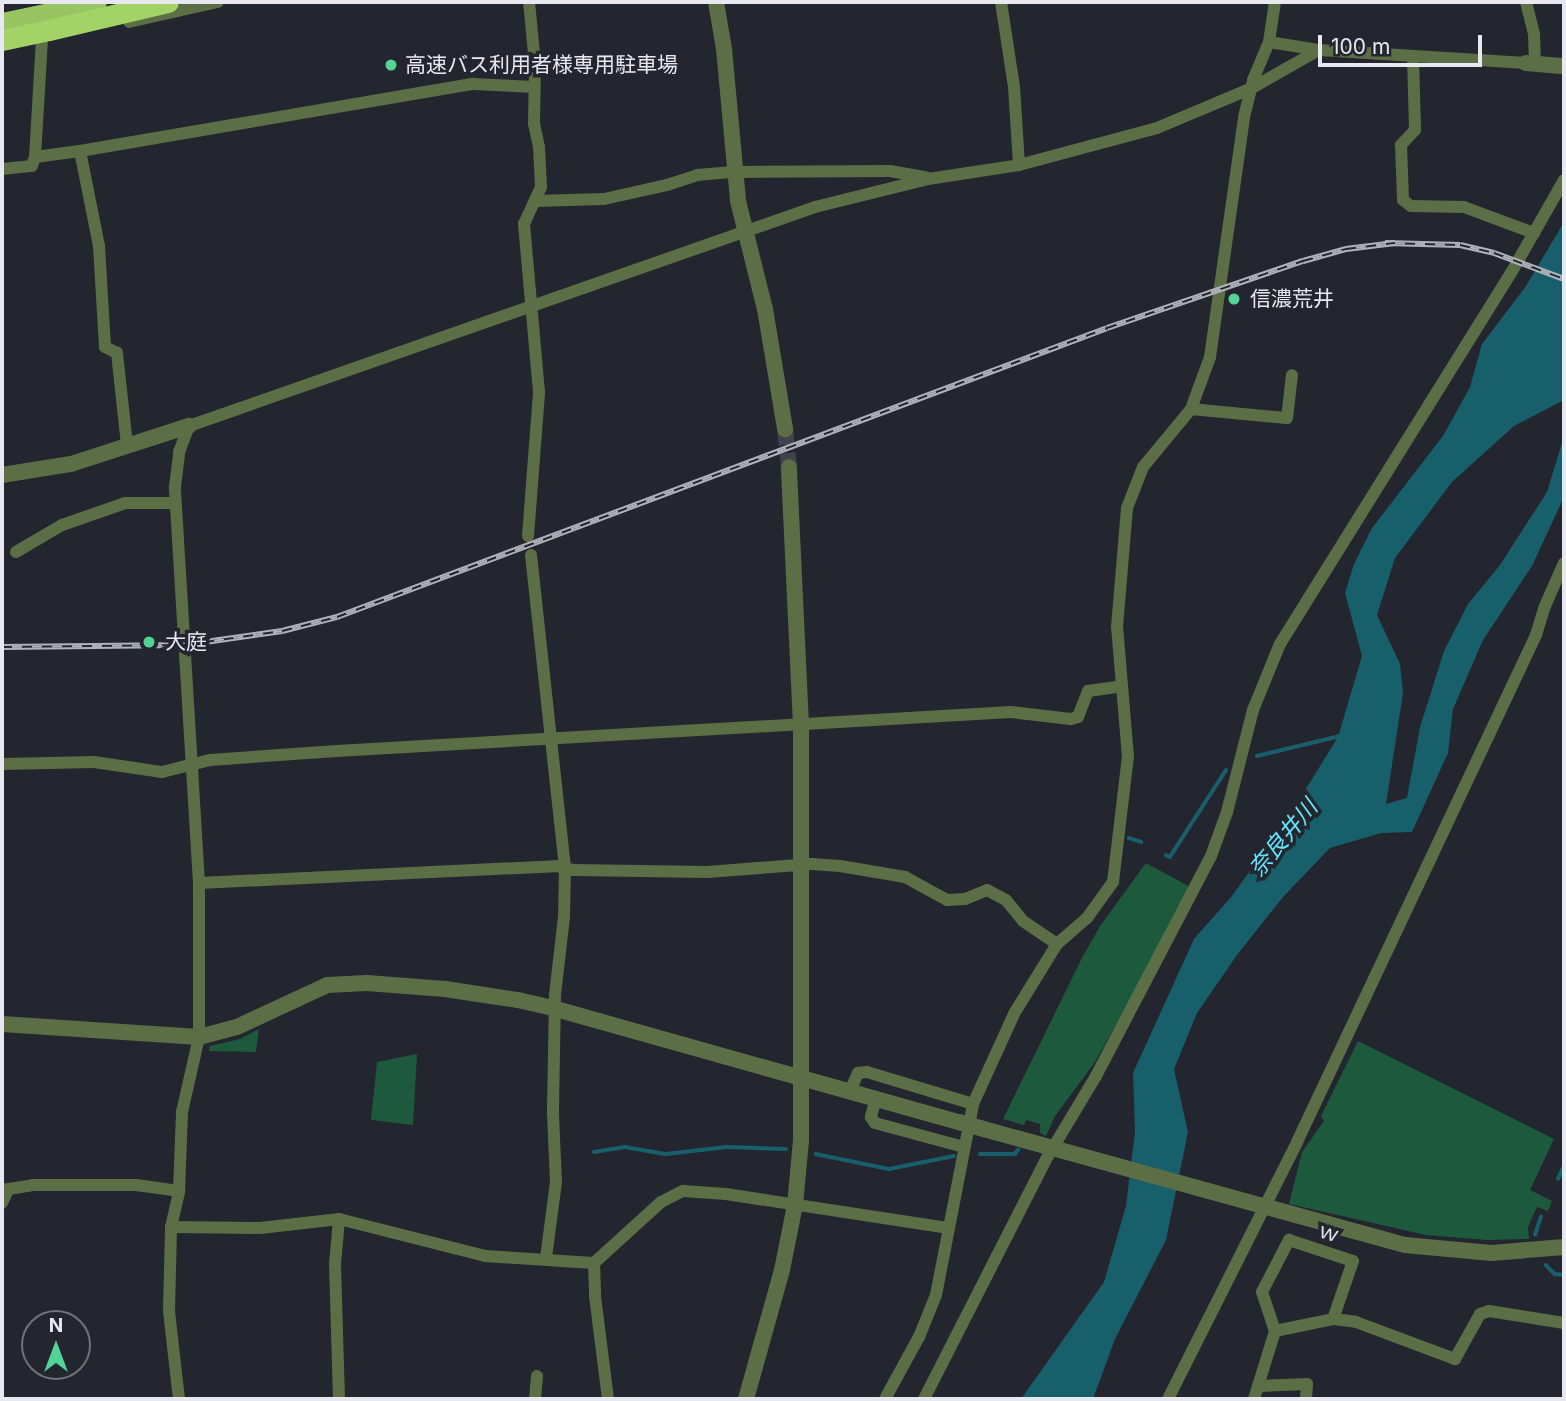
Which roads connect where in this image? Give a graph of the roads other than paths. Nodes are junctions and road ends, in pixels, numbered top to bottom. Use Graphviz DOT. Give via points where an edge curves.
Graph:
graph roads {
  1 [pos="97,2"];
  2 [pos="168,2"];
  3 [pos="218,2"];
  4 [pos="529,2"];
  5 [pos="716,2"];
  6 [pos="1001,2"];
  7 [pos="1275,2"];
  8 [pos="1527,2"];
  9 [pos="2,8"];
  10 [pos="32,9"];
  11 [pos="2,22"];
  12 [pos="45,35"];
  13 [pos="2,40"];
  14 [pos="1269,42"];
  15 [pos="1319,50"];
  16 [pos="1413,57"];
  17 [pos="1531,63"];
  18 [pos="1564,66"];
  19 [pos="534,87"];
  20 [pos="1250,89"];
  21 [pos="80,151"];
  22 [pos="35,157"];
  23 [pos="1019,165"];
  24 [pos="2,169"];
  25 [pos="733,172"];
  26 [pos="928,178"];
  27 [pos="1564,180"];
  28 [pos="536,201"];
  29 [pos="745,230"];
  30 [pos="1534,233"];
  31 [pos="531,308"];
  32 [pos="1292,375"];
  33 [pos="1191,409"];
  34 [pos="189,426"];
  35 [pos="785,429"];
  36 [pos="127,445"];
  37 [pos="789,467"];
  38 [pos="2,475"];
  39 [pos="175,503"];
  40 [pos="528,536"];
  41 [pos="16,552"];
  42 [pos="531,555"];
  43 [pos="1564,563"];
  44 [pos="1122,686"];
  45 [pos="801,725"];
  46 [pos="550,740"];
  47 [pos="2,764"];
  48 [pos="191,766"];
  49 [pos="803,866"];
  50 [pos="565,867"];
  51 [pos="198,883"];
  52 [pos="1057,944"];
  53 [pos="556,1009"];
  54 [pos="2,1024"];
  55 [pos="199,1037"];
  56 [pos="803,1078"];
  57 [pos="850,1091"];
  58 [pos="876,1099"];
  59 [pos="973,1104"];
  60 [pos="964,1147"];
  61 [pos="1055,1149"];
  62 [pos="5,1190"];
  63 [pos="179,1191"];
  64 [pos="2,1203"];
  65 [pos="795,1205"];
  66 [pos="1262,1208"];
  67 [pos="339,1219"];
  68 [pos="171,1227"];
  69 [pos="947,1228"];
  70 [pos="1564,1247"];
  71 [pos="546,1258"];
  72 [pos="594,1263"];
  73 [pos="1333,1319"];
  74 [pos="1564,1323"];
  75 [pos="1275,1331"];
  76 [pos="537,1376"];
  77 [pos="1258,1386"];
  78 [pos="179,1399"];
  79 [pos="339,1399"];
  80 [pos="534,1399"];
  81 [pos="608,1399"];
  82 [pos="746,1399"];
  83 [pos="885,1399"];
  84 [pos="924,1399"];
  85 [pos="1168,1399"];
  86 [pos="1254,1399"];
  87 [pos="1306,1399"];
  1 -- 10 [label="highway"];
  2 -- 12 [label="highway"];
  3 -- 12 [label="street"];
  4 -- 19 [label="street"];
  5 -- 25 [label="street" via="729,90"];
  6 -- 23 [label="street" via="1014,87"];
  7 -- 14 [label="street"];
  8 -- 17 [label="street" via="1534,34"];
  9 -- 10 [label="highway"];
  10 -- 11 [label="highway"];
  10 -- 12 [label="street" via="34,39"];
  12 -- 13 [label="highway, bridge"];
  12 -- 22 [label="street"];
  14 -- 15 [label="street"];
  14 -- 20 [label="street"];
  15 -- 16 [label="street"];
  15 -- 20 [label="street"];
  16 -- 17 [label="street"];
  16 -- 30 [label="street" via="1415,130 1401,145 1403,200 1410,206 1464,207"];
  17 -- 18 [label="street"];
  19 -- 21 [label="street" via="474,84"];
  19 -- 28 [label="street" via="541,187"];
  20 -- 23 [label="street" via="1157,128"];
  20 -- 33 [label="street" via="1210,357"];
  21 -- 22 [label="street"];
  21 -- 36 [label="street" via="99,246 105,347 117,353"];
  22 -- 24 [label="street" via="32,166"];
  23 -- 26 [label="street"];
  25 -- 26 [label="street" via="890,171"];
  25 -- 28 [label="street" via="696,175 604,199"];
  25 -- 29 [label="street"];
  26 -- 29 [label="street"];
  27 -- 30 [label="street"];
  28 -- 31 [label="street" via="524,224"];
  29 -- 31 [label="street"];
  29 -- 35 [label="street" via="769,331"];
  30 -- 61 [label="street" via="1280,644 1253,710 1211,856"];
  31 -- 34 [label="street"];
  31 -- 40 [label="street" via="539,392"];
  32 -- 33 [label="street" via="1287,418"];
  33 -- 44 [label="street" via="1143,467 1127,508 1117,627"];
  34 -- 36 [label="street"];
  34 -- 39 [label="street" via="179,452"];
  36 -- 38 [label="street" via="71,464"];
  37 -- 45 [label="street"];
  39 -- 41 [label="street" via="125,503 62,525"];
  39 -- 48 [label="street"];
  42 -- 46 [label="street"];
  43 -- 66 [label="street" via="1536,635"];
  44 -- 45 [label="street" via="1088,691 1078,717 1071,719 1011,712"];
  44 -- 52 [label="street" via="1128,757 1113,882 1087,918"];
  45 -- 46 [label="street"];
  45 -- 49 [label="street"];
  46 -- 48 [label="street" via="210,760"];
  46 -- 50 [label="street"];
  47 -- 48 [label="street" via="94,762 162,772"];
  48 -- 51 [label="street"];
  49 -- 50 [label="street" via="707,872"];
  49 -- 52 [label="street" via="848,866 890,873 947,900 987,890 1006,900 1023,921"];
  49 -- 56 [label="street"];
  50 -- 51 [label="street"];
  50 -- 53 [label="street"];
  51 -- 55 [label="street"];
  52 -- 59 [label="street" via="1015,1012"];
  53 -- 55 [label="street" via="445,989 349,982 327,985 237,1027"];
  53 -- 56 [label="street"];
  53 -- 71 [label="street" via="556,1182"];
  54 -- 55 [label="street"];
  55 -- 63 [label="street" via="182,1112"];
  56 -- 57 [label="street"];
  56 -- 65 [label="street"];
  57 -- 58 [label="street"];
  57 -- 59 [label="street" via="858,1073 867,1072"];
  58 -- 60 [label="street" via="871,1117 875,1123"];
  58 -- 61 [label="street, bridge"];
  59 -- 60 [label="street"];
  60 -- 69 [label="street"];
  61 -- 66 [label="street"];
  61 -- 84 [label="street"];
  62 -- 63 [label="street" via="32,1185 123,1185"];
  62 -- 64 [label="street"];
  63 -- 68 [label="street"];
  65 -- 69 [label="street"];
  65 -- 72 [label="street" via="726,1194 672,1194"];
  65 -- 82 [label="street" via="773,1308"];
  66 -- 70 [label="street" via="1432,1250 1513,1252"];
  66 -- 85 [label="street"];
  67 -- 68 [label="street" via="260,1228"];
  67 -- 71 [label="street" via="485,1256"];
  67 -- 79 [label="street" via="335,1264"];
  68 -- 78 [label="street" via="169,1311"];
  69 -- 83 [label="street" via="936,1295"];
  71 -- 72 [label="street"];
  72 -- 81 [label="street"];
  73 -- 74 [label="street" via="1356,1322 1455,1359 1480,1314 1489,1311"];
  73 -- 75 [label="street"];
  73 -- 75 [label="street, ｗ" via="1353,1261 1289,1240 1262,1292"];
  75 -- 77 [label="street"];
  76 -- 80 [label="street"];
  77 -- 86 [label="street"];
  77 -- 87 [label="street" via="1307,1384"];
}
